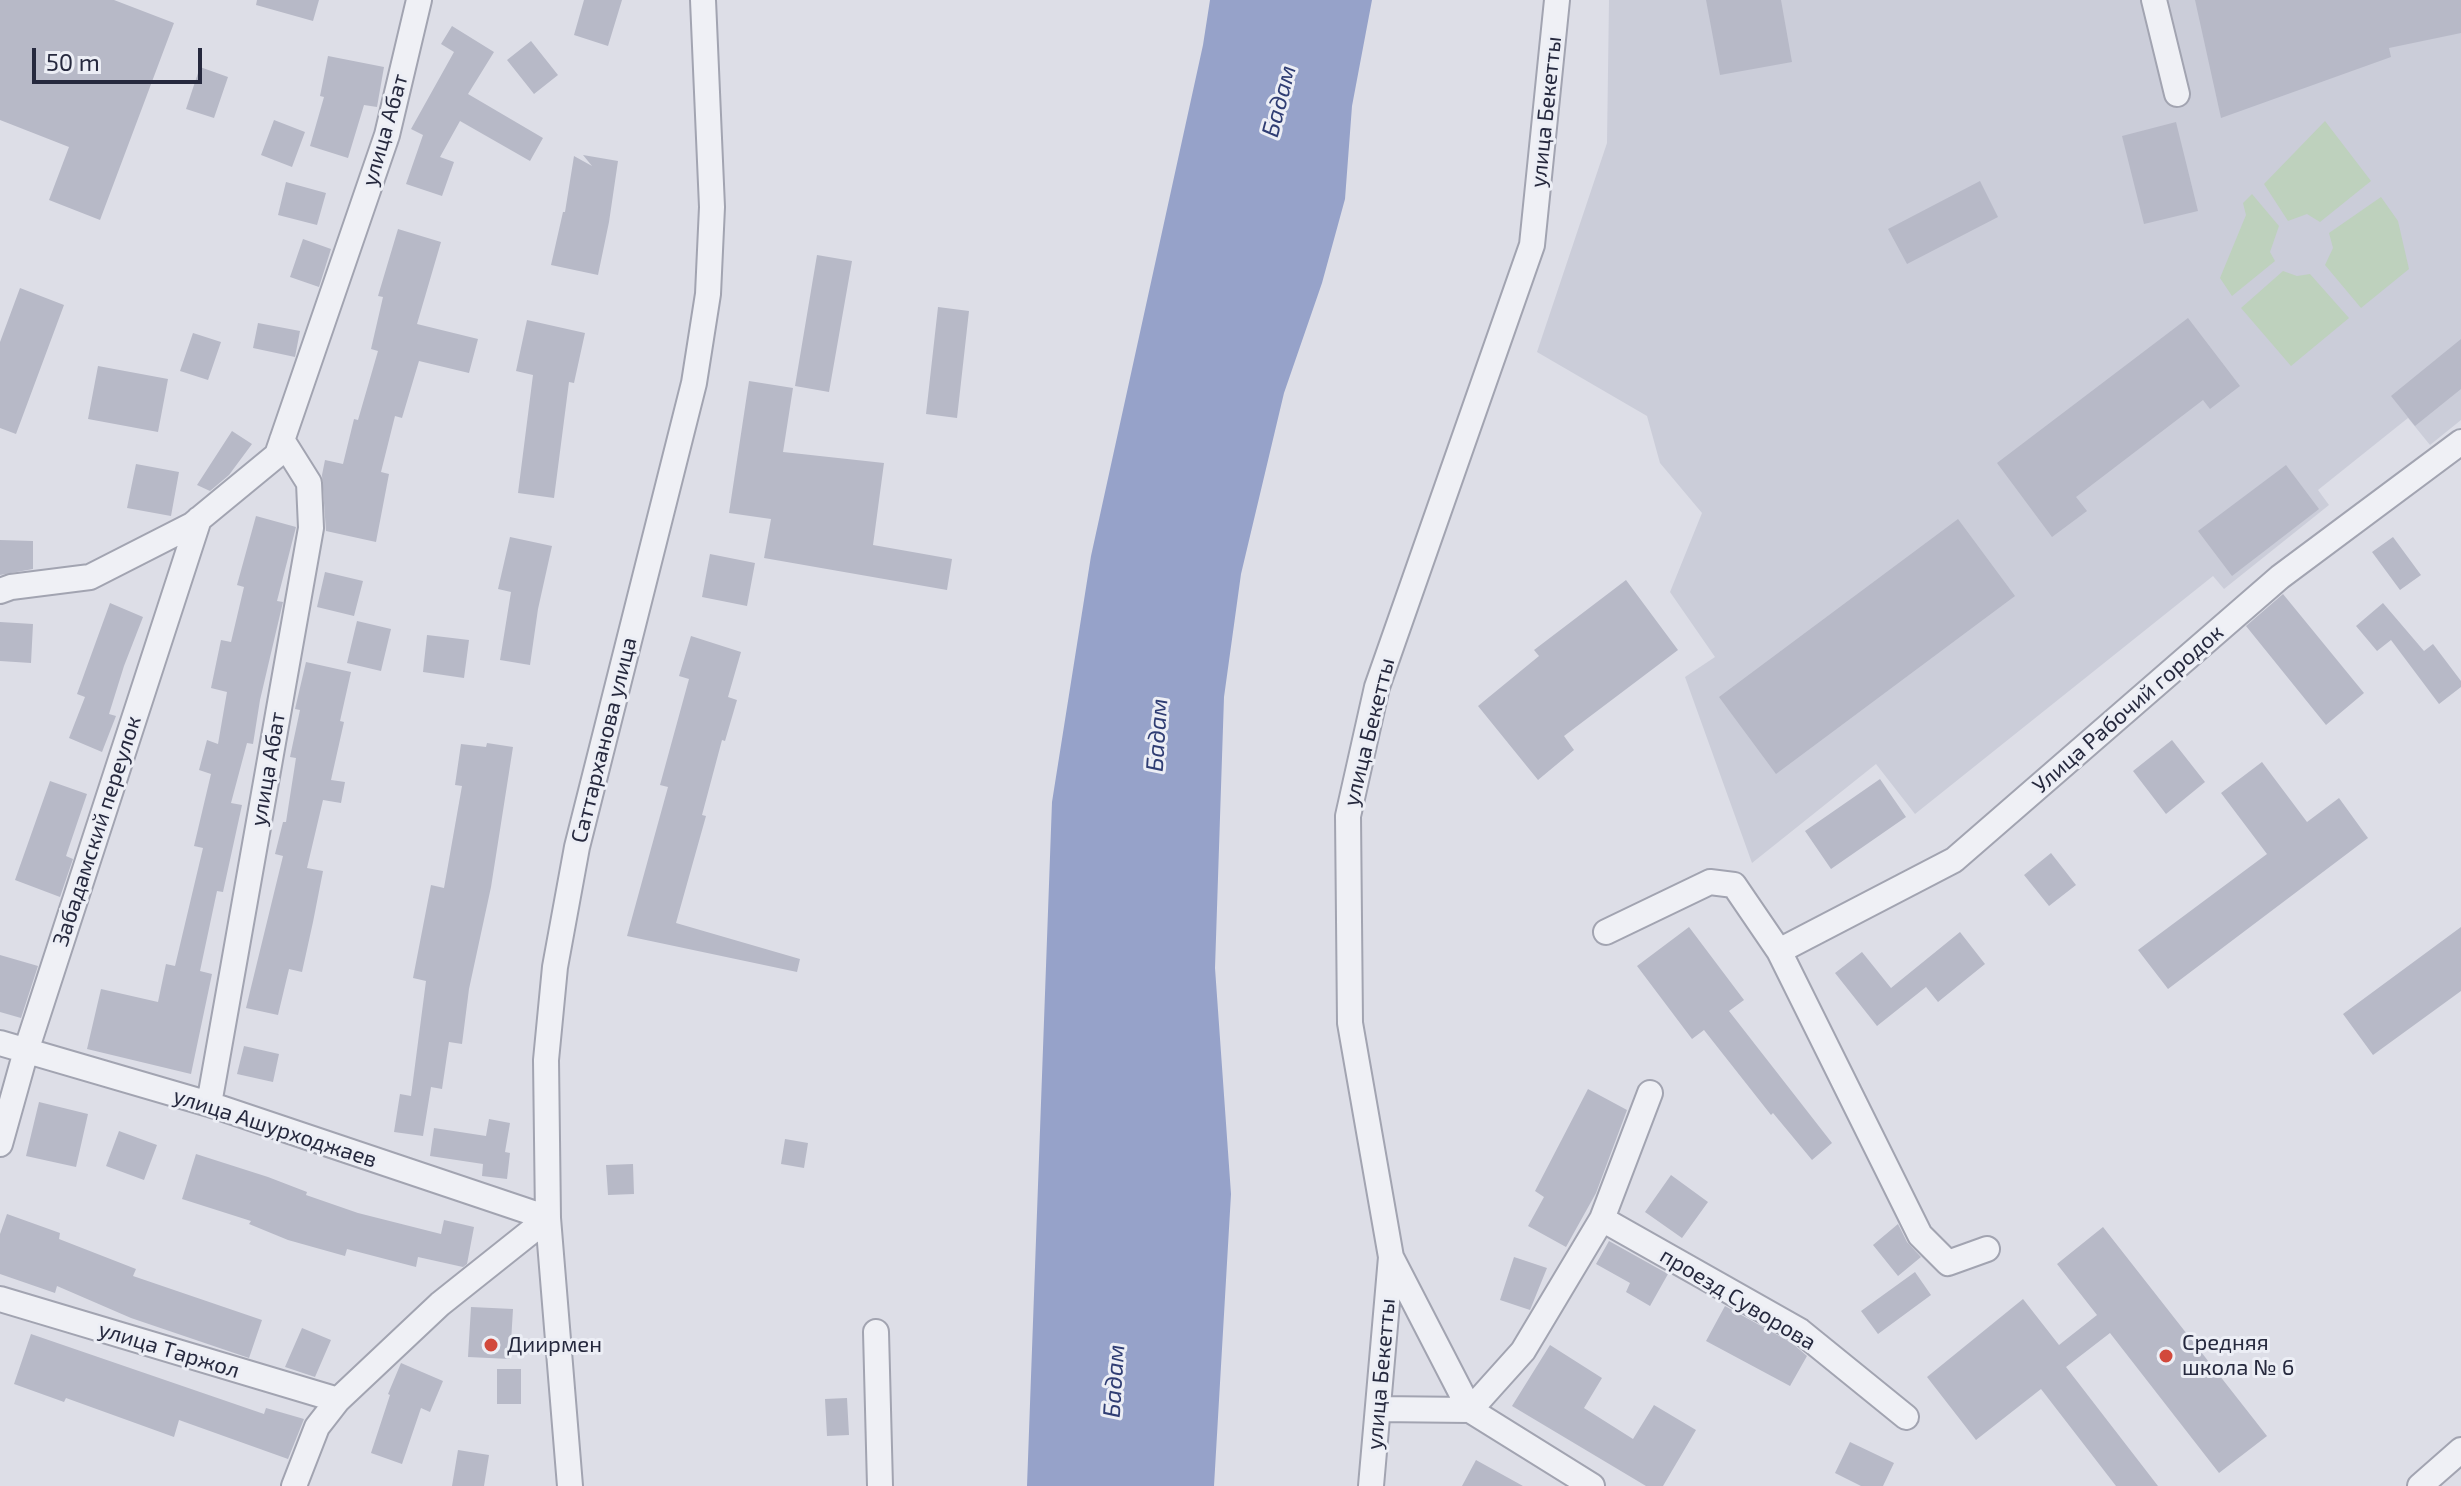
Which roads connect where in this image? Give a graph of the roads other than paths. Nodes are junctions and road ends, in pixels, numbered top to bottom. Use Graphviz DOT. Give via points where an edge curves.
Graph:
graph roads {
  1 [pos="419,0"];
  2 [pos="703,0"];
  3 [pos="1557,0"];
  4 [pos="2154,0"];
  5 [pos="2177,94"];
  6 [pos="282,440"];
  7 [pos="2461,442"];
  8 [pos="199,519"];
  9 [pos="0,591"];
  10 [pos="1606,932"];
  11 [pos="1779,951"];
  12 [pos="0,1043"];
  13 [pos="26,1051"];
  14 [pos="1650,1093"];
  15 [pos="209,1104"];
  16 [pos="0,1144"];
  17 [pos="548,1218"];
  18 [pos="1602,1219"];
  19 [pos="1987,1249"];
  20 [pos="1391,1257"];
  21 [pos="0,1299"];
  22 [pos="876,1332"];
  23 [pos="338,1400"];
  24 [pos="1378,1409"];
  25 [pos="1470,1410"];
  26 [pos="1906,1417"];
  27 [pos="2461,1450"];
  28 [pos="294,1486"];
  29 [pos="570,1486"];
  30 [pos="880,1486"];
  31 [pos="1371,1486"];
  32 [pos="1592,1486"];
  33 [pos="2420,1486"];
  1 -- 6 [label="street, улица Абат" via="387,135"];
  2 -- 17 [label="street, Саттарханова улица" via="712,207 708,294 694,383 577,847 555,967 546,1060"];
  3 -- 20 [label="street, улица Бекетты" via="1532,245 1377,687 1348,816 1350,1023"];
  4 -- 5 [label="street"];
  6 -- 8 [label="street, улица Абат" via="277,455"];
  6 -- 15 [label="street, улица Абат" via="309,483 311,528"];
  7 -- 11 [label="street, Улица Рабочий городок" via="2280,577 1954,860"];
  8 -- 9 [label="street, улица Абат" via="90,577"];
  8 -- 13 [label="street, Забадамский переулок"];
  10 -- 11 [label="street" via="1710,882 1734,885"];
  11 -- 19 [label="street" via="1920,1235 1948,1263"];
  12 -- 13 [label="street, улица Ашурходжаев"];
  13 -- 15 [label="street, улица Ашурходжаев"];
  13 -- 16 [label="street, Забадамский переулок"];
  14 -- 18 [label="street"];
  15 -- 17 [label="street, улица Ашурходжаев"];
  17 -- 23 [label="street" via="440,1304"];
  17 -- 29 [label="street, Саттарханова улица"];
  18 -- 25 [label="street" via="1523,1351"];
  18 -- 26 [label="street, проезд Суворова" via="1800,1331"];
  20 -- 24 [label="street, улица Бекетты"];
  20 -- 25 [label="street"];
  21 -- 23 [label="street, улица Таржол"];
  22 -- 30 [label="street"];
  23 -- 28 [label="street" via="317,1427"];
  24 -- 25 [label="street"];
  24 -- 31 [label="street, улица Бекетты"];
  25 -- 32 [label="street"];
  27 -- 33 [label="street"];
}
